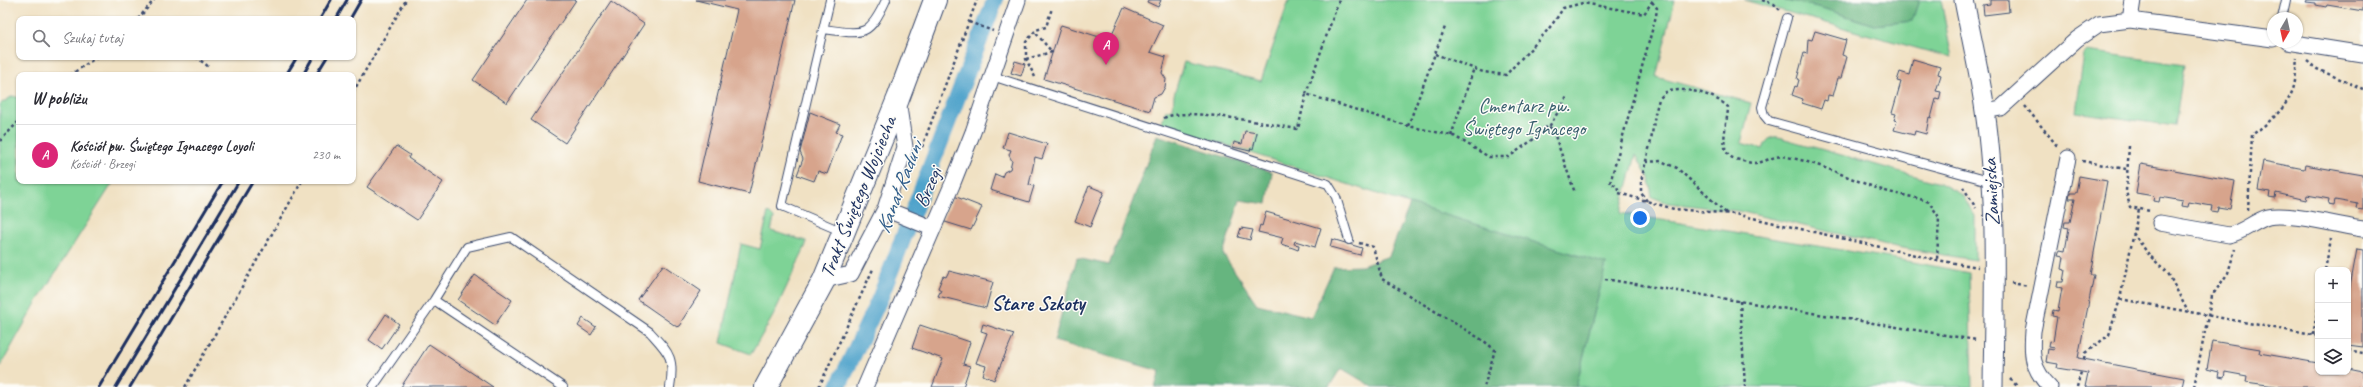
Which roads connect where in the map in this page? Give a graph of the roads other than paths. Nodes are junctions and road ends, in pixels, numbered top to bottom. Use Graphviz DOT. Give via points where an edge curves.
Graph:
graph roads {
  1 [pos="830,0"];
  2 [pos="886,0"];
  3 [pos="935,0"];
  4 [pos="1018,0"];
  5 [pos="1964,0"];
  6 [pos="2133,0"];
  7 [pos="2286,0"];
  8 [pos="2283,12"];
  9 [pos="1787,18"];
  10 [pos="2130,20"];
  11 [pos="823,29"];
  12 [pos="2267,39"];
  13 [pos="2303,47"];
  14 [pos="2363,54"];
  15 [pos="992,76"];
  16 [pos="898,99"];
  17 [pos="1985,111"];
  18 [pos="2068,158"];
  19 [pos="1992,182"];
  20 [pos="885,209"];
  21 [pos="2160,223"];
  22 [pos="929,227"];
  23 [pos="2363,230"];
  24 [pos="844,232"];
  25 [pos="1349,240"];
  26 [pos="824,280"];
  27 [pos="434,300"];
  28 [pos="373,387"];
  29 [pos="563,387"];
  30 [pos="670,387"];
  31 [pos="766,387"];
  32 [pos="865,387"];
  33 [pos="1993,387"];
  34 [pos="2050,387"];
  1 -- 11 [label="lane"];
  2 -- 11 [label="lane" via="878,18 868,30 857,33"];
  3 -- 16 [label="main road, Trakt Świętego Wojciecha"];
  4 -- 15 [label="street, Brzegi"];
  5 -- 17 [label="street, Zamiejska"];
  6 -- 10 [label="street"];
  7 -- 8 [label="lane"];
  9 -- 19 [label="lane" via="1762,107 1769,122"];
  10 -- 12 [label="street"];
  10 -- 17 [label="street" via="2099,24 2077,40 2001,108"];
  11 -- 24 [label="lane" via="782,206"];
  13 -- 14 [label="street"];
  15 -- 22 [label="street, Brzegi" via="965,152"];
  15 -- 25 [label="lane" via="1328,184 1336,197"];
  16 -- 20 [label="street" via="905,147"];
  16 -- 24 [label="main road, Trakt Świętego Wojciecha"];
  17 -- 19 [label="street, Zamiejska"];
  18 -- 34 [label="street" via="2042,278 2031,346 2036,369"];
  19 -- 33 [label="street, Zamiejska"];
  20 -- 22 [label="street"];
  20 -- 26 [label="street" via="851,274"];
  21 -- 23 [label="street" via="2217,233 2242,231 2258,221 2276,216"];
  22 -- 32 [label="street, Brzegi"];
  24 -- 26 [label="main road, Trakt Świętego Wojciecha"];
  26 -- 31 [label="main road, Trakt Świętego Wojciecha"];
  27 -- 28 [label="lane"];
  27 -- 29 [label="lane"];
  27 -- 30 [label="lane" via="467,247 511,237 650,332 667,351 673,366"];
}
